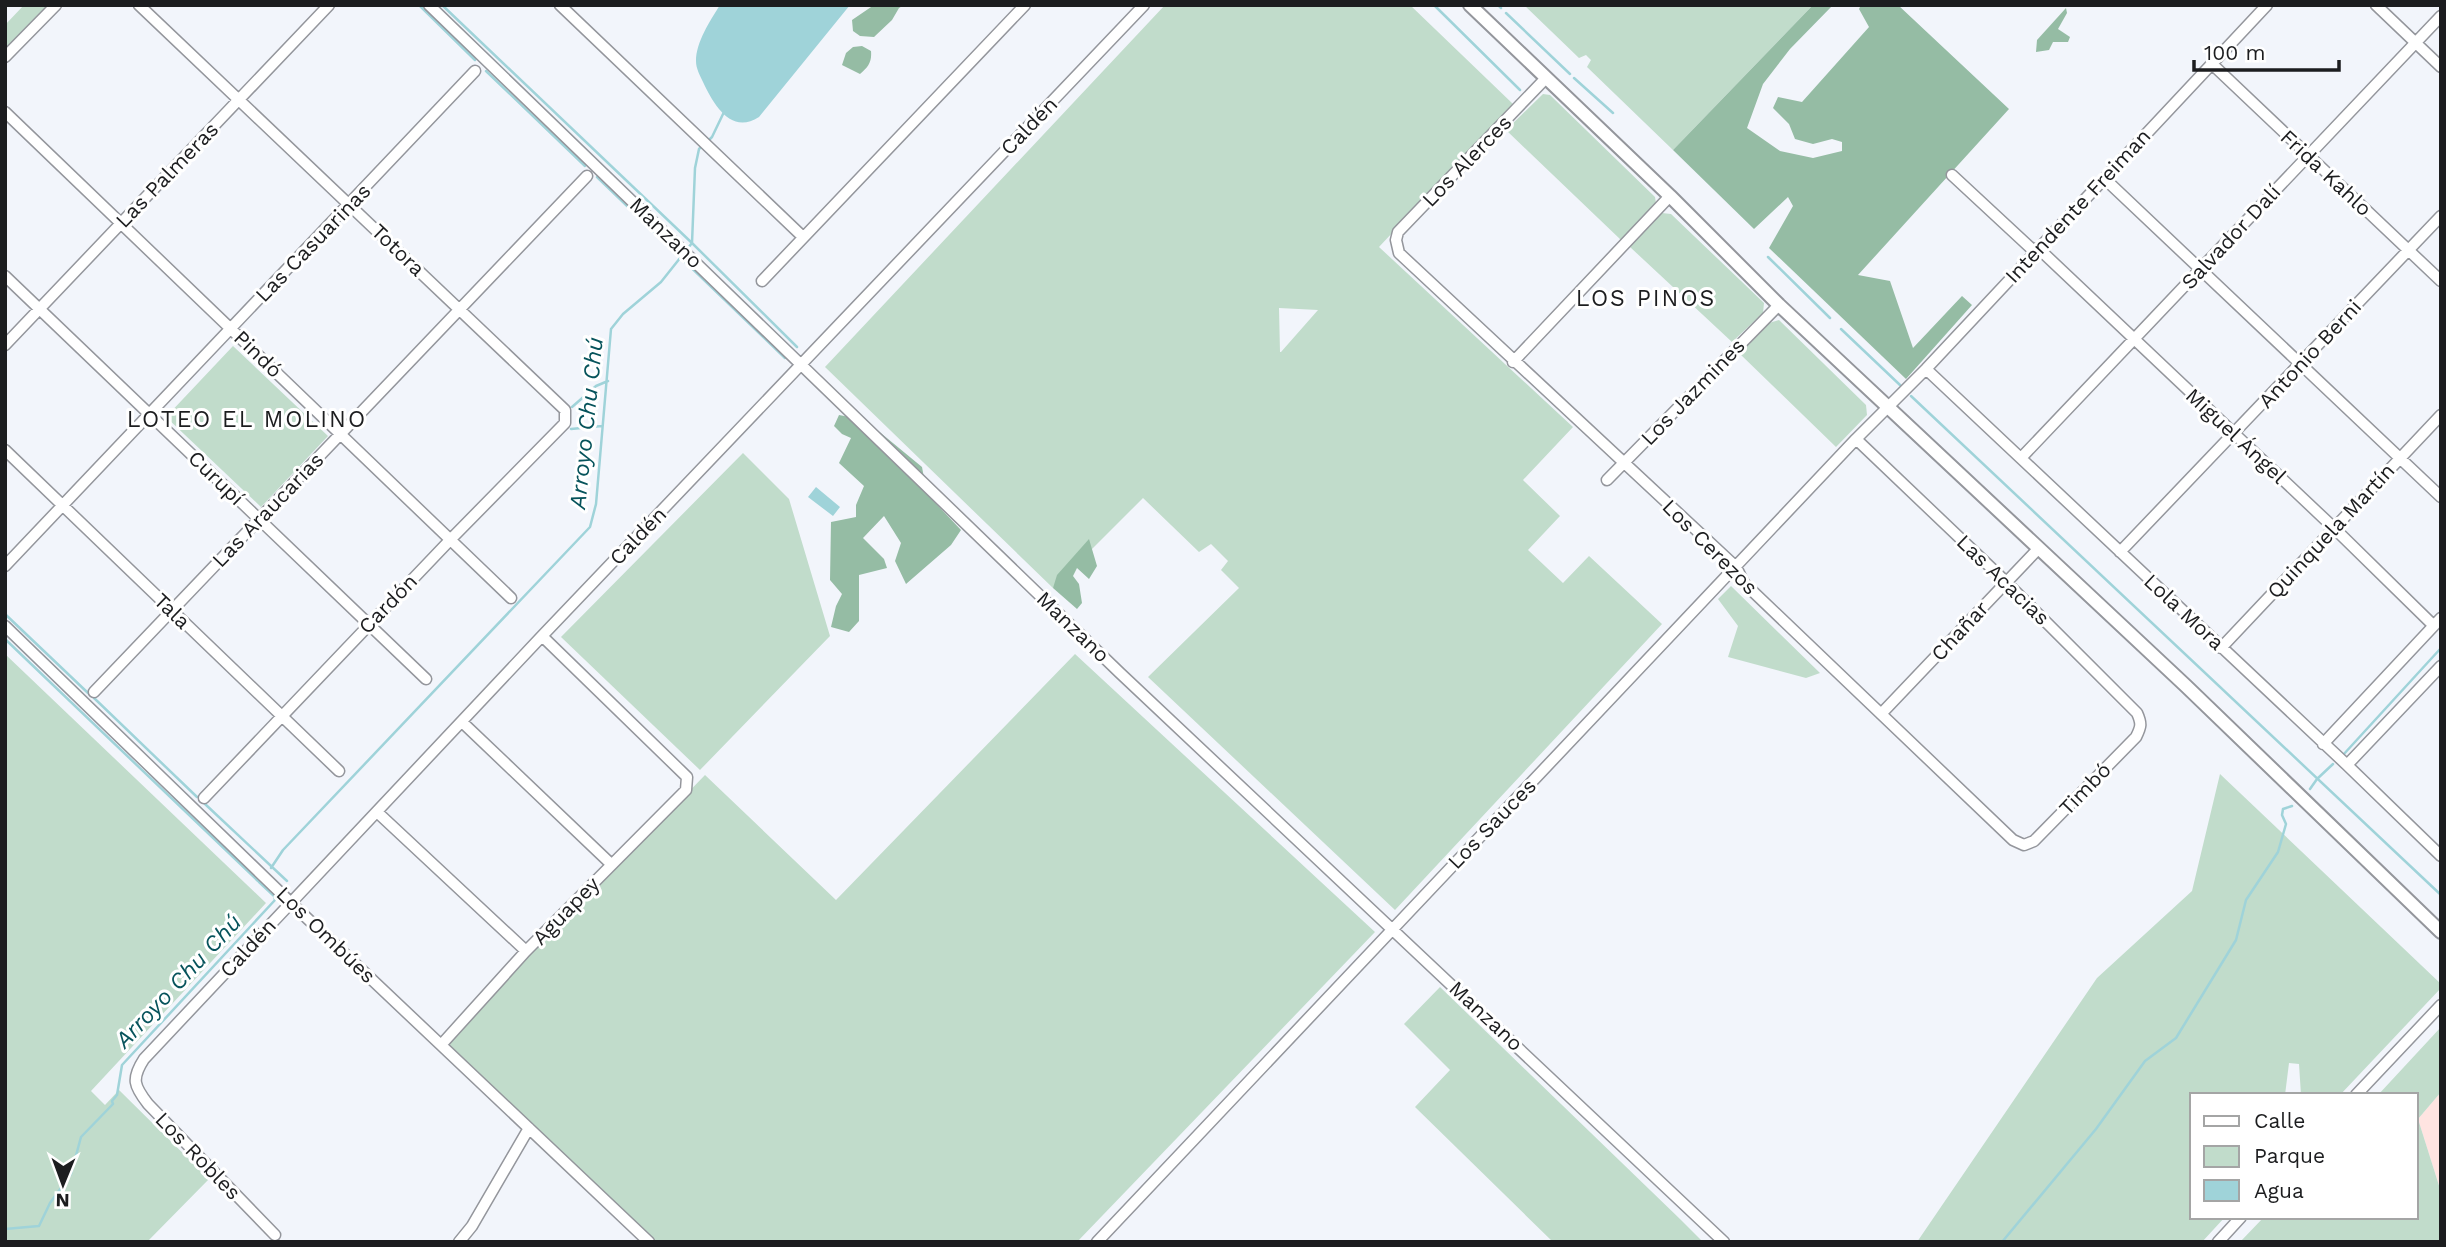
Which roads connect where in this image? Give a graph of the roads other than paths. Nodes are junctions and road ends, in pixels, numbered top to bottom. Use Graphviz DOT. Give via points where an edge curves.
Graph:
graph roads {
  1 [pos="56,5"];
  2 [pos="139,5"];
  3 [pos="329,5"];
  4 [pos="429,5"];
  5 [pos="1025,5"];
  6 [pos="1144,5"];
  7 [pos="1470,5"];
  8 [pos="2267,5"];
  9 [pos="2376,5"];
  10 [pos="565,7"];
  11 [pos="2441,16"];
  12 [pos="2415,43"];
  13 [pos="5,57"];
  14 [pos="2212,64"];
  15 [pos="2441,67"];
  16 [pos="475,71"];
  17 [pos="1546,78"];
  18 [pos="240,99"];
  19 [pos="5,112"];
  20 [pos="2307,155"];
  21 [pos="1952,175"];
  22 [pos="587,176"];
  23 [pos="2105,179"];
  24 [pos="1670,196"];
  25 [pos="350,204"];
  26 [pos="2441,216"];
  27 [pos="121,223"];
  28 [pos="803,237"];
  29 [pos="1397,247"];
  30 [pos="2037,250"];
  31 [pos="2408,250"];
  32 [pos="2201,270"];
  33 [pos="5,276"];
  34 [pos="762,281"];
  35 [pos="2441,281"];
  36 [pos="1779,304"];
  37 [pos="459,309"];
  38 [pos="40,310"];
  39 [pos="232,328"];
  40 [pos="2134,339"];
  41 [pos="5,345"];
  42 [pos="1513,362"];
  43 [pos="2300,364"];
  44 [pos="802,365"];
  45 [pos="1926,369"];
  46 [pos="1888,406"];
  47 [pos="565,410"];
  48 [pos="149,415"];
  49 [pos="2441,415"];
  50 [pos="341,434"];
  51 [pos="2234,434"];
  52 [pos="1856,439"];
  53 [pos="5,450"];
  54 [pos="2021,458"];
  55 [pos="2399,458"];
  56 [pos="1624,463"];
  57 [pos="1607,480"];
  58 [pos="2441,497"];
  59 [pos="63,507"];
  60 [pos="259,519"];
  61 [pos="2334,528"];
  62 [pos="450,539"];
  63 [pos="2039,548"];
  64 [pos="2120,552"];
  65 [pos="5,566"];
  66 [pos="1735,567"];
  67 [pos="2006,582"];
  68 [pos="511,598"];
  69 [pos="172,611"];
  70 [pos="2437,622"];
  71 [pos="369,625"];
  72 [pos="5,626"];
  73 [pos="542,636"];
  74 [pos="2221,648"];
  75 [pos="2441,666"];
  76 [pos="426,680"];
  77 [pos="94,692"];
  78 [pos="1881,714"];
  79 [pos="282,716"];
  80 [pos="463,722"];
  81 [pos="2142,727"];
  82 [pos="2323,744"];
  83 [pos="2347,765"];
  84 [pos="339,771"];
  85 [pos="204,798"];
  86 [pos="377,812"];
  87 [pos="2024,845"];
  88 [pos="2441,856"];
  89 [pos="611,864"];
  90 [pos="291,903"];
  91 [pos="1393,928"];
  92 [pos="2441,932"];
  93 [pos="526,951"];
  94 [pos="2441,1005"];
  95 [pos="441,1045"];
  96 [pos="136,1070"];
  97 [pos="2358,1093"];
  98 [pos="529,1128"];
  99 [pos="2239,1219"];
  100 [pos="275,1235"];
  101 [pos="460,1242"];
  102 [pos="649,1242"];
  103 [pos="1097,1242"];
  104 [pos="1724,1242"];
  105 [pos="2218,1242"];
  1 -- 13 [label="street"];
  2 -- 18 [label="street, Totora"];
  3 -- 18 [label="street, Las Palmeras"];
  4 -- 44 [label="street, Manzano"];
  5 -- 28 [label="street"];
  6 -- 44 [label="street, Caldén"];
  7 -- 17 [label="main road"];
  8 -- 14 [label="street, Intendente Freiman"];
  9 -- 12 [label="street"];
  10 -- 28 [label="street"];
  11 -- 12 [label="street, Salvador Dalí"];
  12 -- 15 [label="street"];
  12 -- 20 [label="street, Salvador Dalí"];
  14 -- 20 [label="street, Frida Kahlo"];
  14 -- 23 [label="street, Intendente Freiman"];
  16 -- 25 [label="street, Las Casuarinas"];
  17 -- 24 [label="main road"];
  17 -- 29 [label="street, Los Alerces" via="1398,232"];
  18 -- 25 [label="street, Totora"];
  18 -- 27 [label="street, Las Palmeras"];
  19 -- 27 [label="street, Pindó"];
  20 -- 31 [label="street, Frida Kahlo"];
  20 -- 32 [label="street, Salvador Dalí"];
  21 -- 30 [label="street, Miguel Ángel"];
  22 -- 37 [label="street, Las Araucarias"];
  23 -- 30 [label="street, Intendente Freiman"];
  23 -- 32 [label="street"];
  24 -- 36 [label="main road"];
  24 -- 42 [label="street"];
  25 -- 37 [label="street, Totora"];
  25 -- 39 [label="street, Las Casuarinas"];
  26 -- 31 [label="street, Antonio Berni"];
  27 -- 38 [label="street, Las Palmeras"];
  27 -- 39 [label="street, Pindó"];
  28 -- 34 [label="street"];
  29 -- 42 [label="street, Los Cerezos"];
  30 -- 40 [label="street, Miguel Ángel"];
  30 -- 45 [label="street, Intendente Freiman"];
  31 -- 35 [label="street, Frida Kahlo"];
  31 -- 43 [label="street, Antonio Berni"];
  32 -- 40 [label="street, Salvador Dalí"];
  32 -- 43 [label="street"];
  33 -- 38 [label="street, Curupí"];
  36 -- 46 [label="main road"];
  36 -- 56 [label="street, Los Jazmines"];
  37 -- 47 [label="street, Totora"];
  37 -- 50 [label="street, Las Araucarias"];
  38 -- 41 [label="street, Las Palmeras"];
  38 -- 48 [label="street, Curupí"];
  39 -- 48 [label="street, Las Casuarinas"];
  39 -- 50 [label="street, Pindó"];
  40 -- 51 [label="street, Miguel Ángel"];
  40 -- 54 [label="street, Salvador Dalí"];
  42 -- 56 [label="street, Los Cerezos"];
  43 -- 51 [label="street, Antonio Berni"];
  43 -- 55 [label="street"];
  44 -- 73 [label="street, Caldén"];
  44 -- 91 [label="street, Manzano" via="1120,673"];
  45 -- 46 [label="street, Intendente Freiman"];
  45 -- 54 [label="street, Lola Mora"];
  46 -- 52 [label="street, Los Sauces"];
  46 -- 63 [label="main road"];
  47 -- 62 [label="street, Cardón" via="565,423"];
  48 -- 59 [label="street, Las Casuarinas"];
  48 -- 60 [label="street, Curupí"];
  49 -- 55 [label="street, Quinquela Martín"];
  50 -- 60 [label="street, Las Araucarias"];
  50 -- 62 [label="street, Pindó"];
  51 -- 61 [label="street, Miguel Ángel"];
  51 -- 64 [label="street, Antonio Berni"];
  52 -- 66 [label="street, Los Sauces"];
  52 -- 67 [label="street, Las Acacias"];
  53 -- 59 [label="street, Tala"];
  54 -- 64 [label="street, Lola Mora"];
  55 -- 58 [label="street"];
  55 -- 61 [label="street, Quinquela Martín"];
  56 -- 57 [label="street, Los Jazmines"];
  56 -- 66 [label="street, Los Cerezos"];
  59 -- 65 [label="street, Las Casuarinas"];
  59 -- 69 [label="street, Tala"];
  60 -- 69 [label="street, Las Araucarias"];
  60 -- 71 [label="street, Curupí"];
  61 -- 70 [label="street, Miguel Ángel"];
  61 -- 74 [label="street, Quinquela Martín"];
  62 -- 68 [label="street, Pindó"];
  62 -- 71 [label="street, Cardón"];
  63 -- 67 [label="street, Chañar"];
  63 -- 92 [label="main road"];
  64 -- 74 [label="street, Lola Mora"];
  66 -- 78 [label="street, Los Cerezos" via="1744,583"];
  66 -- 91 [label="street, Los Sauces"];
  67 -- 78 [label="street, Chañar"];
  67 -- 81 [label="street, Las Acacias" via="2137,713"];
  69 -- 77 [label="street, Las Araucarias"];
  69 -- 79 [label="street, Tala"];
  70 -- 82 [label="street"];
  71 -- 76 [label="street, Curupí"];
  71 -- 79 [label="street, Cardón"];
  72 -- 90 [label="street, Los Ombúes"];
  73 -- 80 [label="street, Caldén"];
  73 -- 89 [label="street, Aguapey" via="687,777 686,790"];
  74 -- 82 [label="street, Lola Mora"];
  75 -- 83 [label="street"];
  78 -- 87 [label="street, Los Cerezos" via="2013,840"];
  79 -- 84 [label="street, Tala"];
  79 -- 85 [label="street, Cardón"];
  80 -- 86 [label="street, Caldén"];
  80 -- 89 [label="street"];
  81 -- 87 [label="street, Timbó" via="2034,841"];
  82 -- 83 [label="street, Lola Mora"];
  83 -- 88 [label="street, Lola Mora"];
  86 -- 90 [label="street, Caldén"];
  86 -- 93 [label="street"];
  89 -- 93 [label="street, Aguapey"];
  90 -- 95 [label="street, Los Ombúes"];
  90 -- 96 [label="street, Caldén"];
  91 -- 103 [label="street, Los Sauces"];
  91 -- 104 [label="street, Manzano"];
  93 -- 95 [label="street, Aguapey"];
  94 -- 97 [label="street"];
  95 -- 98 [label="street, Los Ombúes"];
  96 -- 100 [label="street, Los Robles" via="135,1085 148,1104"];
  98 -- 101 [label="street"];
  98 -- 102 [label="street, Los Ombúes"];
  99 -- 105 [label="street"];
}
